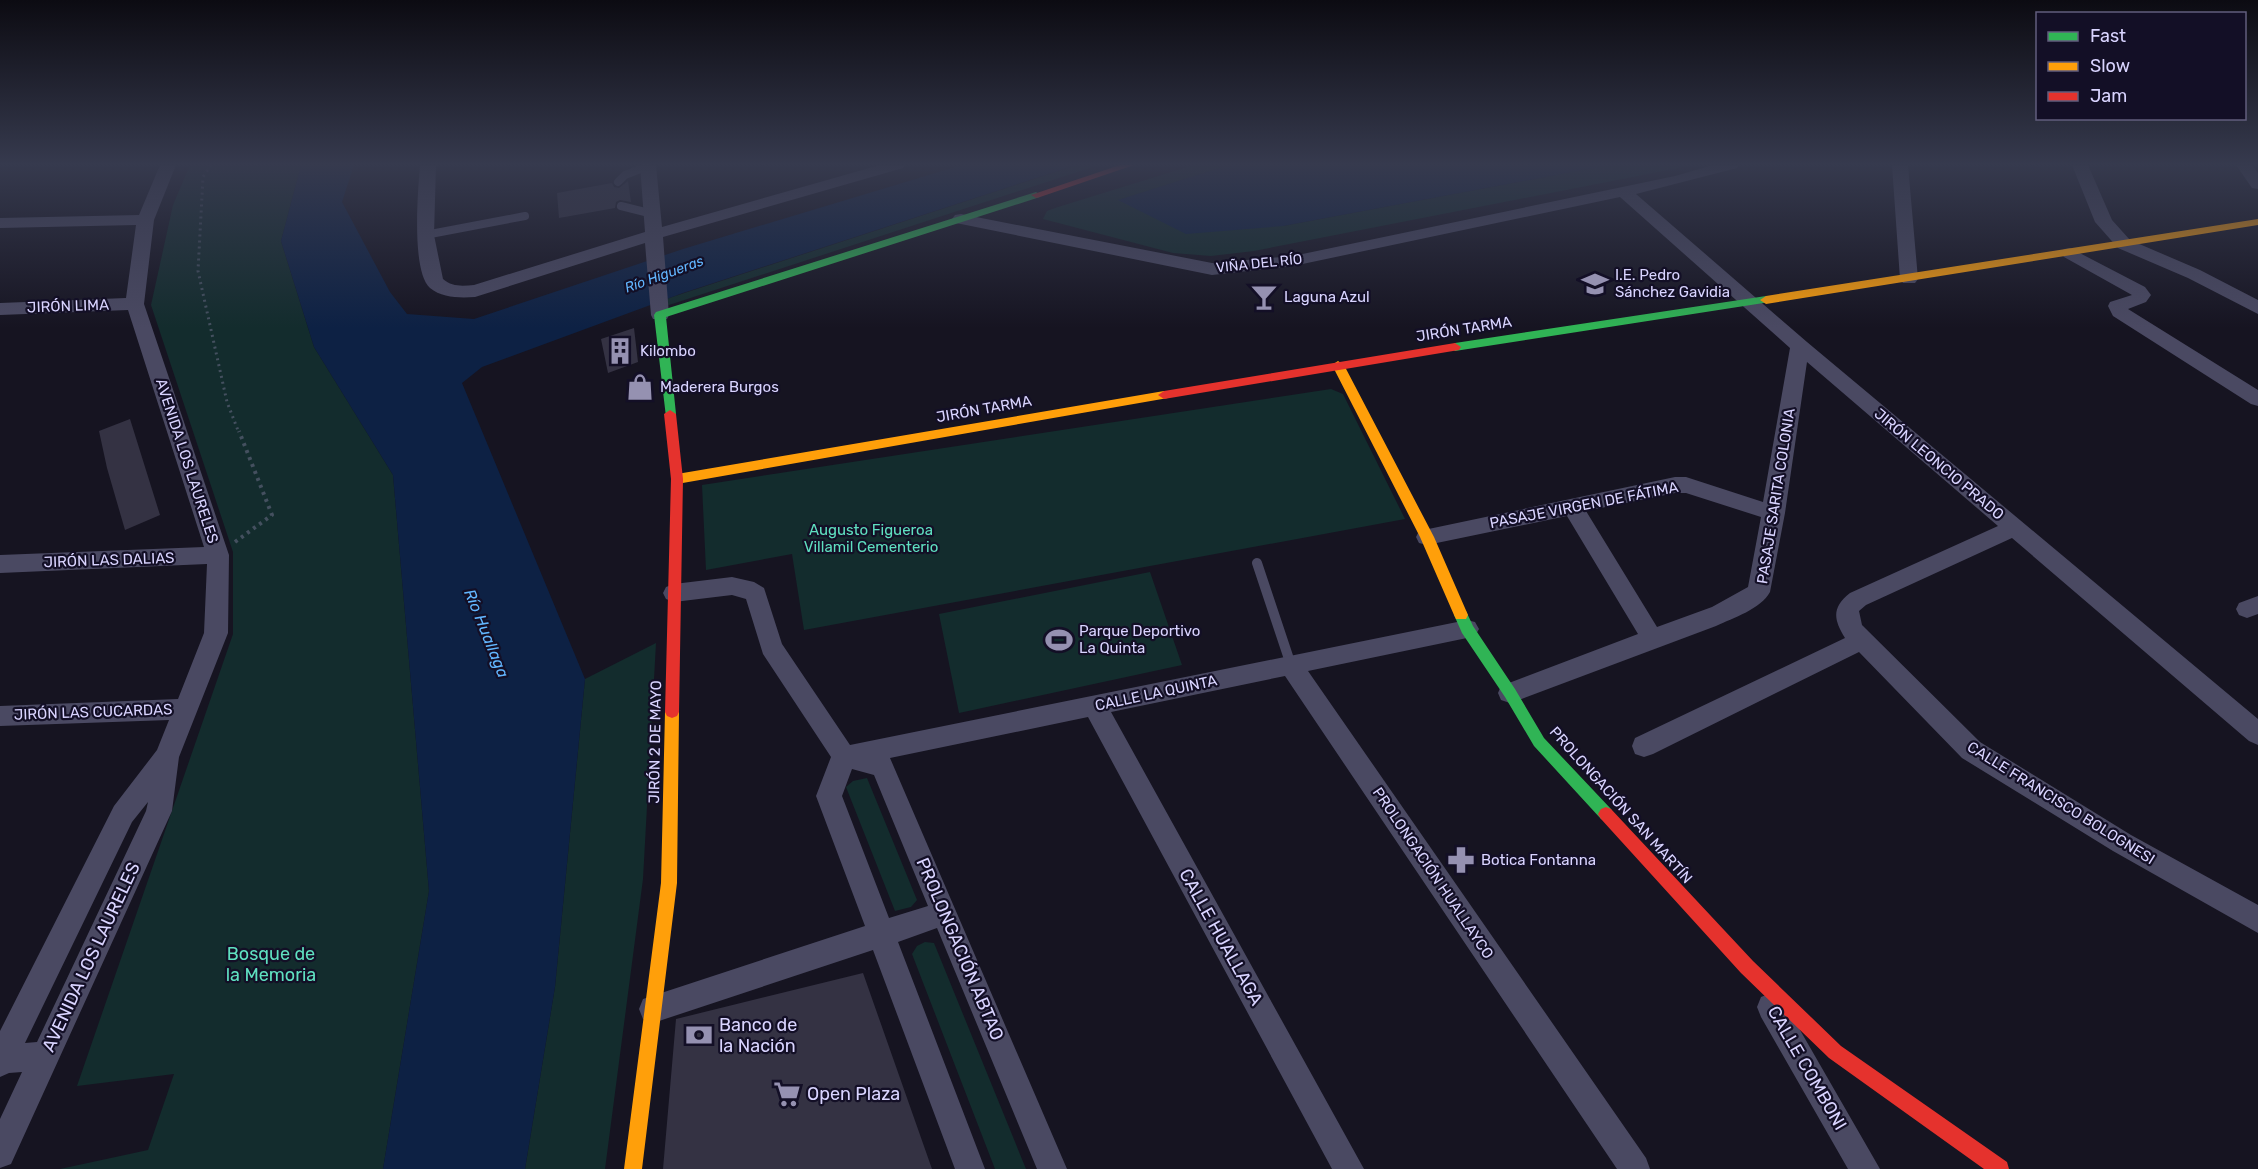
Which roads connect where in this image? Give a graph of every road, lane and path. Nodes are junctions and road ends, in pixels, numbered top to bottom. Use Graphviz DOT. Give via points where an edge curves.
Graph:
graph roads {
  1 [pos="145,220"];
  2 [pos="201,220"];
  3 [pos="426,220"];
  4 [pos="506,220"];
  5 [pos="654,220"];
  6 [pos="711,220"];
  7 [pos="959,220"];
  8 [pos="964,220"];
  9 [pos="1488,220"];
  10 [pos="1655,220"];
  11 [pos="1904,220"];
  12 [pos="2103,220"];
  13 [pos="2258,222"];
  14 [pos="0,223"];
  15 [pos="425,235"];
  16 [pos="655,236"];
  17 [pos="2124,244"];
  18 [pos="2070,253"];
  19 [pos="1909,279"];
  20 [pos="1748,302"];
  21 [pos="135,304"];
  22 [pos="2258,308"];
  23 [pos="0,309"];
  24 [pos="660,309"];
  25 [pos="1800,346"];
  26 [pos="1338,365"];
  27 [pos="2255,394"];
  28 [pos="676,479"];
  29 [pos="1572,506"];
  30 [pos="1774,513"];
  31 [pos="2015,528"];
  32 [pos="1428,537"];
  33 [pos="218,555"];
  34 [pos="1257,563"];
  35 [pos="0,564"];
  36 [pos="674,593"];
  37 [pos="1467,629"];
  38 [pos="1652,638"];
  39 [pos="1862,640"];
  40 [pos="1291,665"];
  41 [pos="1510,693"];
  42 [pos="1094,705"];
  43 [pos="186,709"];
  44 [pos="0,716"];
  45 [pos="2257,732"];
  46 [pos="1644,746"];
  47 [pos="844,756"];
  48 [pos="167,757"];
  49 [pos="945,913"];
  50 [pos="2258,920"];
  51 [pos="881,934"];
  52 [pos="1747,967"];
  53 [pos="653,1009"];
  54 [pos="45,1056"];
  55 [pos="1,1060"];
  56 [pos="0,1153"];
  57 [pos="633,1169"];
  58 [pos="970,1169"];
  59 [pos="1052,1169"];
  60 [pos="1349,1169"];
  61 [pos="1635,1169"];
  62 [pos="1865,1169"];
  63 [pos="2000,1169"];
  1 -- 14 [label="street"];
  1 -- 21 [label="street, AVENIDA LOS LAURELES"];
  2 -- 33 [label="path" via="198,271 227,402 272,515"];
  3 -- 15 [label="street"];
  4 -- 15 [label="lane"];
  5 -- 16 [label="street"];
  6 -- 16 [label="street"];
  7 -- 24 [label="street"];
  8 -- 9 [label="street, VIÑA DEL RÍO" via="1212,269 1293,261"];
  10 -- 20 [label="street, JIRÓN LEONCIO PRADO"];
  11 -- 19 [label="street"];
  12 -- 17 [label="street"];
  13 -- 17 [label="street, JIRÓN TARMA"];
  15 -- 16 [label="street" via="434,281 456,292 476,291"];
  16 -- 24 [label="street"];
  17 -- 18 [label="street, JIRÓN TARMA"];
  17 -- 22 [label="street" via="2194,274"];
  18 -- 19 [label="street, JIRÓN TARMA"];
  18 -- 27 [label="street" via="2139,291 2140,298 2117,306 2120,312"];
  19 -- 20 [label="street, JIRÓN TARMA"];
  20 -- 25 [label="street, JIRÓN LEONCIO PRADO"];
  20 -- 26 [label="street, JIRÓN TARMA"];
  21 -- 23 [label="street, JIRÓN LIMA"];
  21 -- 33 [label="street, AVENIDA LOS LAURELES"];
  24 -- 28 [label="street, JIRÓN 2 DE MAYO"];
  25 -- 30 [label="street, PASAJE SARITA COLONIA"];
  25 -- 31 [label="street, JIRÓN LEONCIO PRADO"];
  26 -- 28 [label="street, JIRÓN TARMA"];
  26 -- 32 [label="street, PROLONGACIÓN SAN MARTÍN"];
  28 -- 36 [label="street, JIRÓN 2 DE MAYO"];
  29 -- 30 [label="street, PASAJE VIRGEN DE FÁTIMA" via="1686,485"];
  29 -- 32 [label="street, PASAJE VIRGEN DE FÁTIMA"];
  29 -- 38 [label="street"];
  30 -- 38 [label="street, PASAJE SARITA COLONIA" via="1759,592 1709,621"];
  31 -- 39 [label="street, CALLE FRANCISCO BOLOGNESI" via="1858,599 1848,607 1848,618 1852,630"];
  31 -- 45 [label="street, JIRÓN LEONCIO PRADO"];
  32 -- 37 [label="street, PROLONGACIÓN SAN MARTÍN"];
  33 -- 35 [label="street, JIRÓN LAS DALIAS"];
  33 -- 43 [label="street, AVENIDA LOS LAURELES" via="216,633"];
  34 -- 40 [label="lane, PROLONGACIÓN HUALLAYCO"];
  36 -- 47 [label="street" via="732,586 756,594 771,647"];
  36 -- 53 [label="street, JIRÓN 2 DE MAYO" via="669,884"];
  37 -- 40 [label="street, CALLE LA QUINTA"];
  37 -- 41 [label="street, PROLONGACIÓN SAN MARTÍN"];
  38 -- 41 [label="street, PASAJE SARITA COLONIA"];
  39 -- 46 [label="street"];
  39 -- 50 [label="street, CALLE FRANCISCO BOLOGNESI" via="1971,750 2122,843"];
  40 -- 42 [label="street, CALLE LA QUINTA"];
  40 -- 61 [label="street, PROLONGACIÓN HUALLAYCO"];
  41 -- 52 [label="street, PROLONGACIÓN SAN MARTÍN" via="1539,742"];
  42 -- 47 [label="street, CALLE LA QUINTA"];
  42 -- 60 [label="street, CALLE HUALLAGA"];
  43 -- 44 [label="street, JIRÓN LAS CUCARDAS"];
  43 -- 48 [label="street, AVENIDA LOS LAURELES"];
  47 -- 49 [label="street, PROLONGACIÓN ABTAO" via="883,766"];
  47 -- 51 [label="street" via="829,796"];
  48 -- 54 [label="street, AVENIDA LOS LAURELES" via="159,811"];
  48 -- 55 [label="street, AVENIDA LOS LAURELES" via="123,814"];
  49 -- 51 [label="street"];
  49 -- 59 [label="street, PROLONGACIÓN ABTAO"];
  51 -- 53 [label="street"];
  51 -- 58 [label="street"];
  52 -- 62 [label="street, CALLE COMBONI"];
  52 -- 63 [label="street, PROLONGACIÓN SAN MARTÍN" via="1835,1052"];
  53 -- 57 [label="street, JIRÓN 2 DE MAYO"];
  54 -- 55 [label="street"];
  54 -- 56 [label="street, AVENIDA LOS LAURELES"];
}
